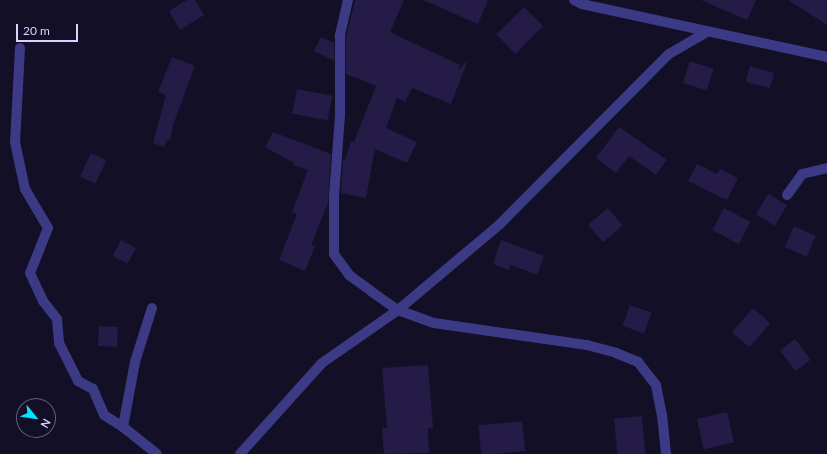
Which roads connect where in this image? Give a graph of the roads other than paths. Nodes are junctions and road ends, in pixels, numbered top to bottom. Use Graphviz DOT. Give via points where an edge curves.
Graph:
graph roads {
  1 [pos="348,0"];
  2 [pos="574,0"];
  3 [pos="707,32"];
  4 [pos="20,48"];
  5 [pos="827,57"];
  6 [pos="827,168"];
  7 [pos="787,195"];
  8 [pos="152,308"];
  9 [pos="398,310"];
  10 [pos="122,427"];
  11 [pos="157,454"];
  12 [pos="240,454"];
  13 [pos="666,454"];
  1 -- 9 [label="street" via="340,36 340,115 334,196 334,254 349,275"];
  2 -- 3 [label="street" via="582,4"];
  3 -- 5 [label="street"];
  3 -- 9 [label="street" via="669,54 499,225"];
  4 -- 10 [label="street" via="15,142 25,189 48,228 30,274 43,301 57,319 58,343 78,381 93,389 104,415"];
  6 -- 7 [label="street" via="802,174"];
  8 -- 10 [label="street" via="135,362"];
  9 -- 12 [label="street" via="322,363"];
  9 -- 13 [label="street" via="434,323 587,345 638,362 656,385"];
  10 -- 11 [label="street"];
}
